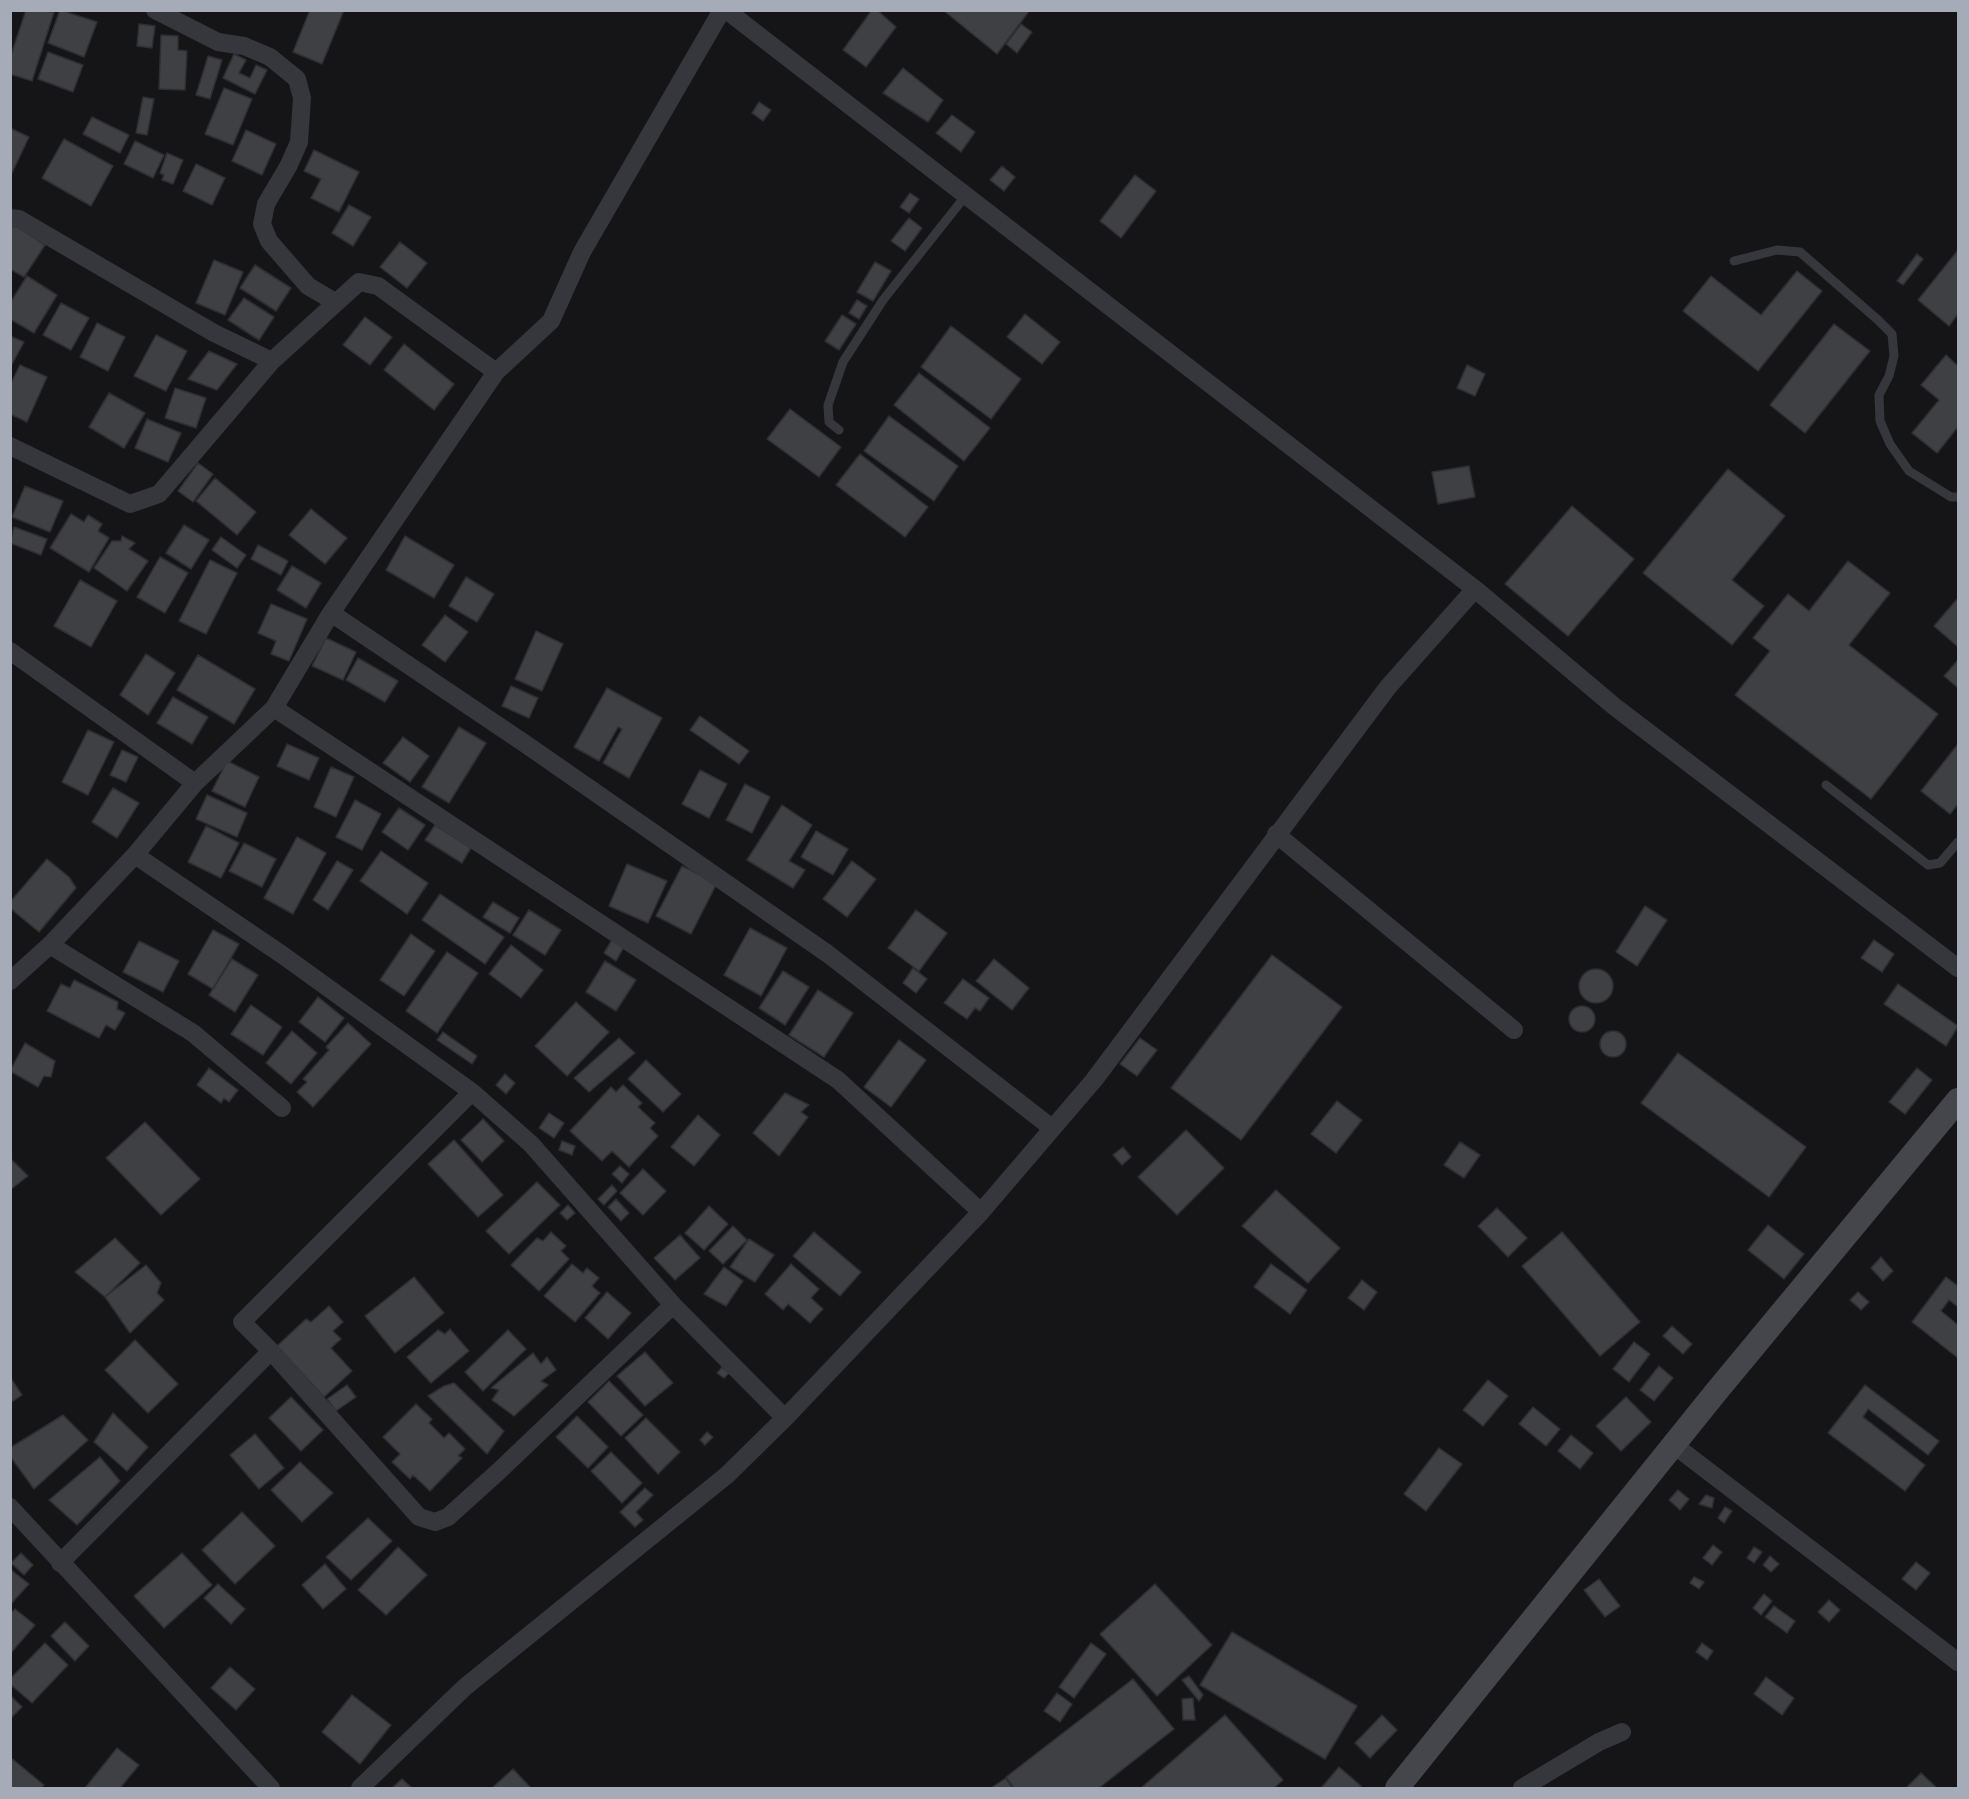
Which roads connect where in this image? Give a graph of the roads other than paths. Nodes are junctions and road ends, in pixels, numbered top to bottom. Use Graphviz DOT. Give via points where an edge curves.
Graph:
graph roads {
  1 [pos="155,10"];
  2 [pos="722,10"];
  3 [pos="726,10"];
  4 [pos="967,194"];
  5 [pos="10,218"];
  6 [pos="1734,261"];
  7 [pos="335,302"];
  8 [pos="272,361"];
  9 [pos="496,372"];
  10 [pos="839,430"];
  11 [pos="10,446"];
  12 [pos="1959,497"];
  13 [pos="1474,590"];
  14 [pos="331,613"];
  15 [pos="10,651"];
  16 [pos="274,708"];
  17 [pos="195,783"];
  18 [pos="1826,785"];
  19 [pos="1276,834"];
  20 [pos="1959,842"];
  21 [pos="135,855"];
  22 [pos="50,945"];
  23 [pos="1959,968"];
  24 [pos="10,981"];
  25 [pos="1514,1030"];
  26 [pos="472,1092"];
  27 [pos="1959,1100"];
  28 [pos="282,1108"];
  29 [pos="1052,1128"];
  30 [pos="981,1212"];
  31 [pos="673,1305"];
  32 [pos="271,1351"];
  33 [pos="784,1418"];
  34 [pos="1674,1445"];
  35 [pos="10,1507"];
  36 [pos="60,1563"];
  37 [pos="1959,1662"];
  38 [pos="1622,1732"];
  39 [pos="271,1788"];
  40 [pos="360,1788"];
  41 [pos="1397,1788"];
  42 [pos="1522,1788"];
  1 -- 7 [label="street" via="218,42 244,46 270,57 297,79 302,98 299,141 266,204 262,224 269,241 308,286"];
  2 -- 9 [label="street" via="582,252 551,321"];
  3 -- 4 [label="street"];
  4 -- 10 [label="lane" via="883,300 843,362 828,405 829,422"];
  4 -- 13 [label="street"];
  5 -- 8 [label="street" via="19,219 214,333"];
  6 -- 12 [label="lane" via="1777,250 1800,252 1892,334 1894,356 1879,395 1880,421 1886,436 1909,471 1952,497"];
  7 -- 8 [label="street"];
  7 -- 9 [label="street" via="359,282 378,286"];
  8 -- 11 [label="street" via="159,494 130,504"];
  9 -- 14 [label="street"];
  13 -- 19 [label="street" via="1388,687"];
  13 -- 23 [label="street" via="1615,707"];
  14 -- 16 [label="street"];
  14 -- 29 [label="street" via="828,954"];
  15 -- 17 [label="street"];
  16 -- 17 [label="street"];
  16 -- 30 [label="street" via="838,1080"];
  17 -- 21 [label="street"];
  18 -- 20 [label="lane" via="1928,865 1940,863"];
  19 -- 25 [label="street"];
  19 -- 29 [label="street" via="1094,1080"];
  21 -- 22 [label="street"];
  21 -- 26 [label="street" via="284,956"];
  22 -- 24 [label="street"];
  22 -- 28 [label="street" via="194,1033"];
  26 -- 31 [label="street" via="531,1144"];
  26 -- 32 [label="street" via="242,1322"];
  27 -- 34 [label="street"];
  29 -- 30 [label="street"];
  30 -- 33 [label="street"];
  31 -- 32 [label="street" via="499,1471 448,1517 435,1522 419,1517"];
  31 -- 33 [label="street"];
  32 -- 36 [label="street"];
  33 -- 40 [label="street" via="718,1482 465,1687"];
  34 -- 37 [label="street"];
  34 -- 41 [label="street"];
  35 -- 36 [label="street"];
  36 -- 39 [label="street"];
  38 -- 42 [label="street"];
}
